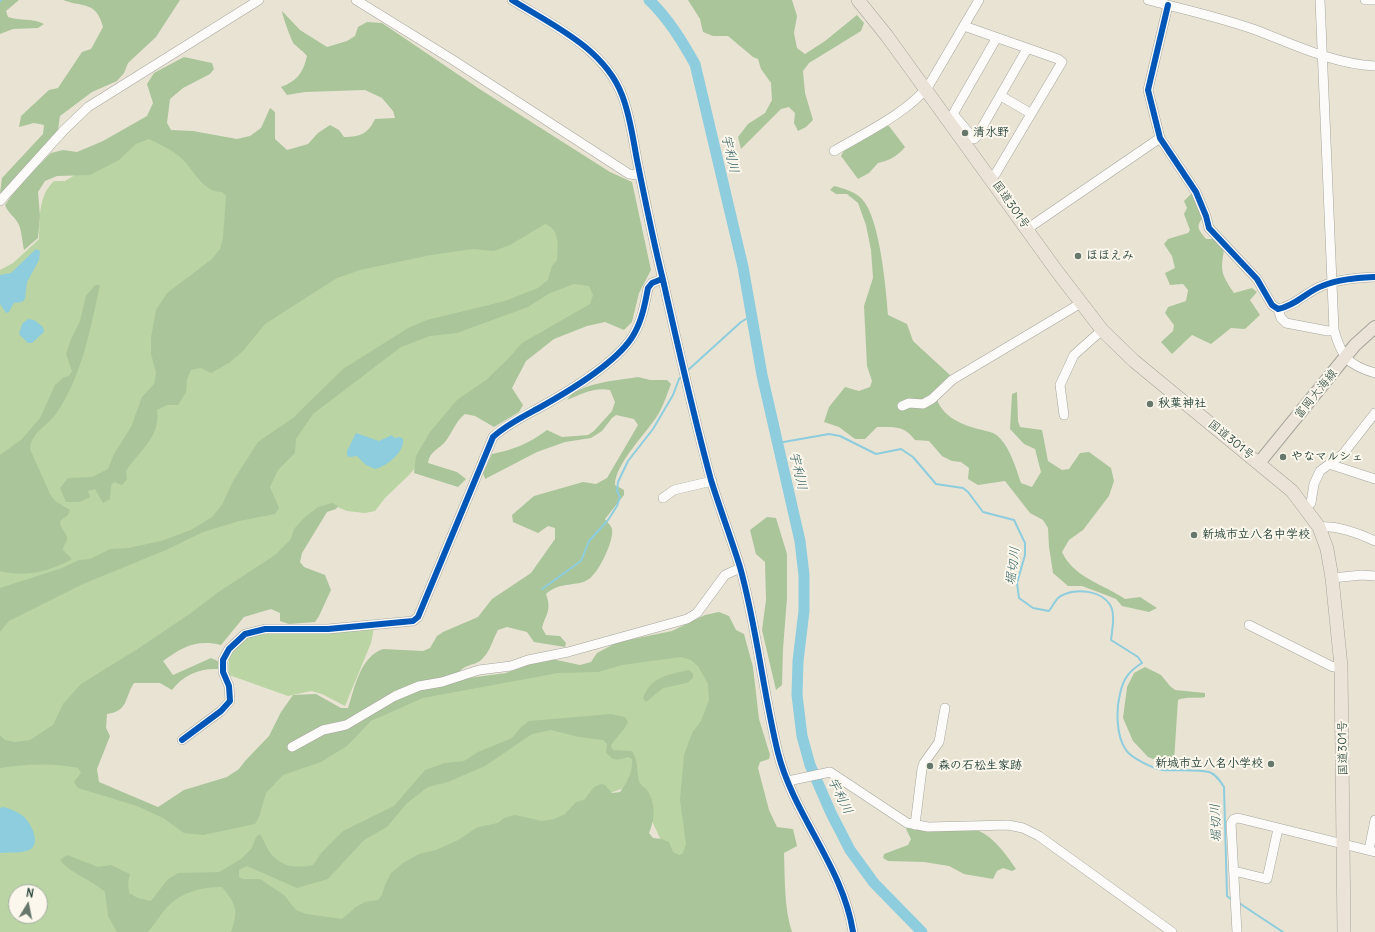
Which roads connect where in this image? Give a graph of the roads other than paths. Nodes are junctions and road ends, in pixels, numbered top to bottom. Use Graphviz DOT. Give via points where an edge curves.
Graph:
graph roads {
  1 [pos="260,0"];
  2 [pos="356,0"];
  3 [pos="512,0"];
  4 [pos="858,0"];
  5 [pos="979,0"];
  6 [pos="1148,0"];
  7 [pos="1320,0"];
  8 [pos="1365,0"];
  9 [pos="1375,0"];
  10 [pos="1168,5"];
  11 [pos="964,26"];
  12 [pos="996,39"];
  13 [pos="1027,49"];
  14 [pos="1322,54"];
  15 [pos="1375,66"];
  16 [pos="925,90"];
  17 [pos="1001,96"];
  18 [pos="1030,113"];
  19 [pos="1160,138"];
  20 [pos="834,151"];
  21 [pos="640,175"];
  22 [pos="991,178"];
  23 [pos="0,201"];
  24 [pos="1028,229"];
  25 [pos="1375,277"];
  26 [pos="662,279"];
  27 [pos="1331,283"];
  28 [pos="1081,303"];
  29 [pos="1278,310"];
  30 [pos="1375,327"];
  31 [pos="1102,330"];
  32 [pos="1334,330"];
  33 [pos="1346,357"];
  34 [pos="1375,373"];
  35 [pos="902,406"];
  36 [pos="1375,413"];
  37 [pos="1064,415"];
  38 [pos="1330,462"];
  39 [pos="1259,463"];
  40 [pos="1375,479"];
  41 [pos="712,481"];
  42 [pos="663,498"];
  43 [pos="1305,507"];
  44 [pos="1319,527"];
  45 [pos="1375,540"];
  46 [pos="740,568"];
  47 [pos="1375,576"];
  48 [pos="1332,578"];
  49 [pos="1249,625"];
  50 [pos="1341,666"];
  51 [pos="945,708"];
  52 [pos="182,740"];
  53 [pos="292,747"];
  54 [pos="788,781"];
  55 [pos="1375,820"];
  56 [pos="915,825"];
  57 [pos="1278,828"];
  58 [pos="1344,844"];
  59 [pos="1372,851"];
  60 [pos="1234,871"];
  61 [pos="1158,928"];
  62 [pos="853,932"];
  63 [pos="1172,932"];
  64 [pos="1237,932"];
  65 [pos="1344,932"];
  1 -- 23 [label="street" via="88,107"];
  2 -- 21 [label="street" via="629,174"];
  3 -- 21 [label="street" via="576,41 596,56 611,73 622,95"];
  4 -- 16 [label="highway, 国道301号"];
  5 -- 11 [label="street"];
  6 -- 10 [label="street"];
  7 -- 14 [label="street"];
  8 -- 9 [label="street"];
  10 -- 14 [label="street" via="1225,20"];
  10 -- 19 [label="street" via="1148,90"];
  11 -- 12 [label="street"];
  11 -- 16 [label="street"];
  12 -- 13 [label="street"];
  12 -- 17 [label="street" via="953,114 974,139"];
  13 -- 17 [label="street"];
  13 -- 18 [label="street" via="1062,62"];
  14 -- 15 [label="street" via="1349,63"];
  14 -- 27 [label="street"];
  16 -- 20 [label="street" via="887,120"];
  16 -- 22 [label="highway, 国道301号"];
  17 -- 18 [label="street"];
  18 -- 22 [label="street"];
  19 -- 24 [label="street"];
  19 -- 29 [label="street" via="1196,192 1209,228 1257,279 1272,305"];
  21 -- 26 [label="street"];
  22 -- 24 [label="highway, 国道301号"];
  24 -- 28 [label="highway, 国道301号"];
  25 -- 27 [label="street"];
  26 -- 41 [label="street"];
  26 -- 52 [label="street" via="652,283 648,288 638,326 621,350 597,371 509,424 493,437 418,617 414,621 328,629 265,629 245,634 229,649 223,660 223,672 229,686 230,701 212,719"];
  27 -- 29 [label="street"];
  27 -- 32 [label="street"];
  28 -- 31 [label="highway, 国道301号"];
  28 -- 35 [label="street" via="952,380 932,399 923,404 909,403"];
  29 -- 32 [label="street" via="1286,322"];
  30 -- 33 [label="main road, 富岡大海線"];
  31 -- 37 [label="street" via="1074,355 1060,385"];
  31 -- 39 [label="highway, 国道301号" via="1134,361"];
  32 -- 33 [label="street"];
  33 -- 34 [label="street" via="1353,366"];
  33 -- 39 [label="main road, 富岡大海線"];
  36 -- 38 [label="street" via="1342,454"];
  38 -- 40 [label="street" via="1332,465"];
  38 -- 43 [label="street" via="1320,471 1314,484 1311,503"];
  39 -- 43 [label="highway, 国道301号" via="1292,491"];
  41 -- 42 [label="street" via="674,490"];
  41 -- 46 [label="street"];
  43 -- 44 [label="highway, 国道301号"];
  44 -- 45 [label="street" via="1342,529"];
  44 -- 48 [label="highway, 国道301号" via="1327,549"];
  46 -- 53 [label="street" via="725,575 697,613 687,619 568,652 419,686 395,696 346,725 322,730"];
  46 -- 54 [label="street" via="754,627 773,731"];
  47 -- 48 [label="street"];
  48 -- 50 [label="highway, 国道301号"];
  49 -- 50 [label="street" via="1333,667"];
  50 -- 58 [label="highway, 国道301号"];
  51 -- 56 [label="street" via="939,742 922,770"];
  54 -- 56 [label="street" via="828,772 835,774 895,816"];
  54 -- 62 [label="street" via="799,808 833,872 846,903"];
  55 -- 59 [label="street"];
  56 -- 61 [label="street" via="928,827 997,824 1023,828 1039,836"];
  57 -- 58 [label="street"];
  57 -- 60 [label="street" via="1267,879"];
  57 -- 60 [label="street" via="1234,819 1231,823"];
  58 -- 59 [label="street"];
  58 -- 65 [label="highway, 国道301号"];
  60 -- 64 [label="street"];
  61 -- 63 [label="street"];
}
